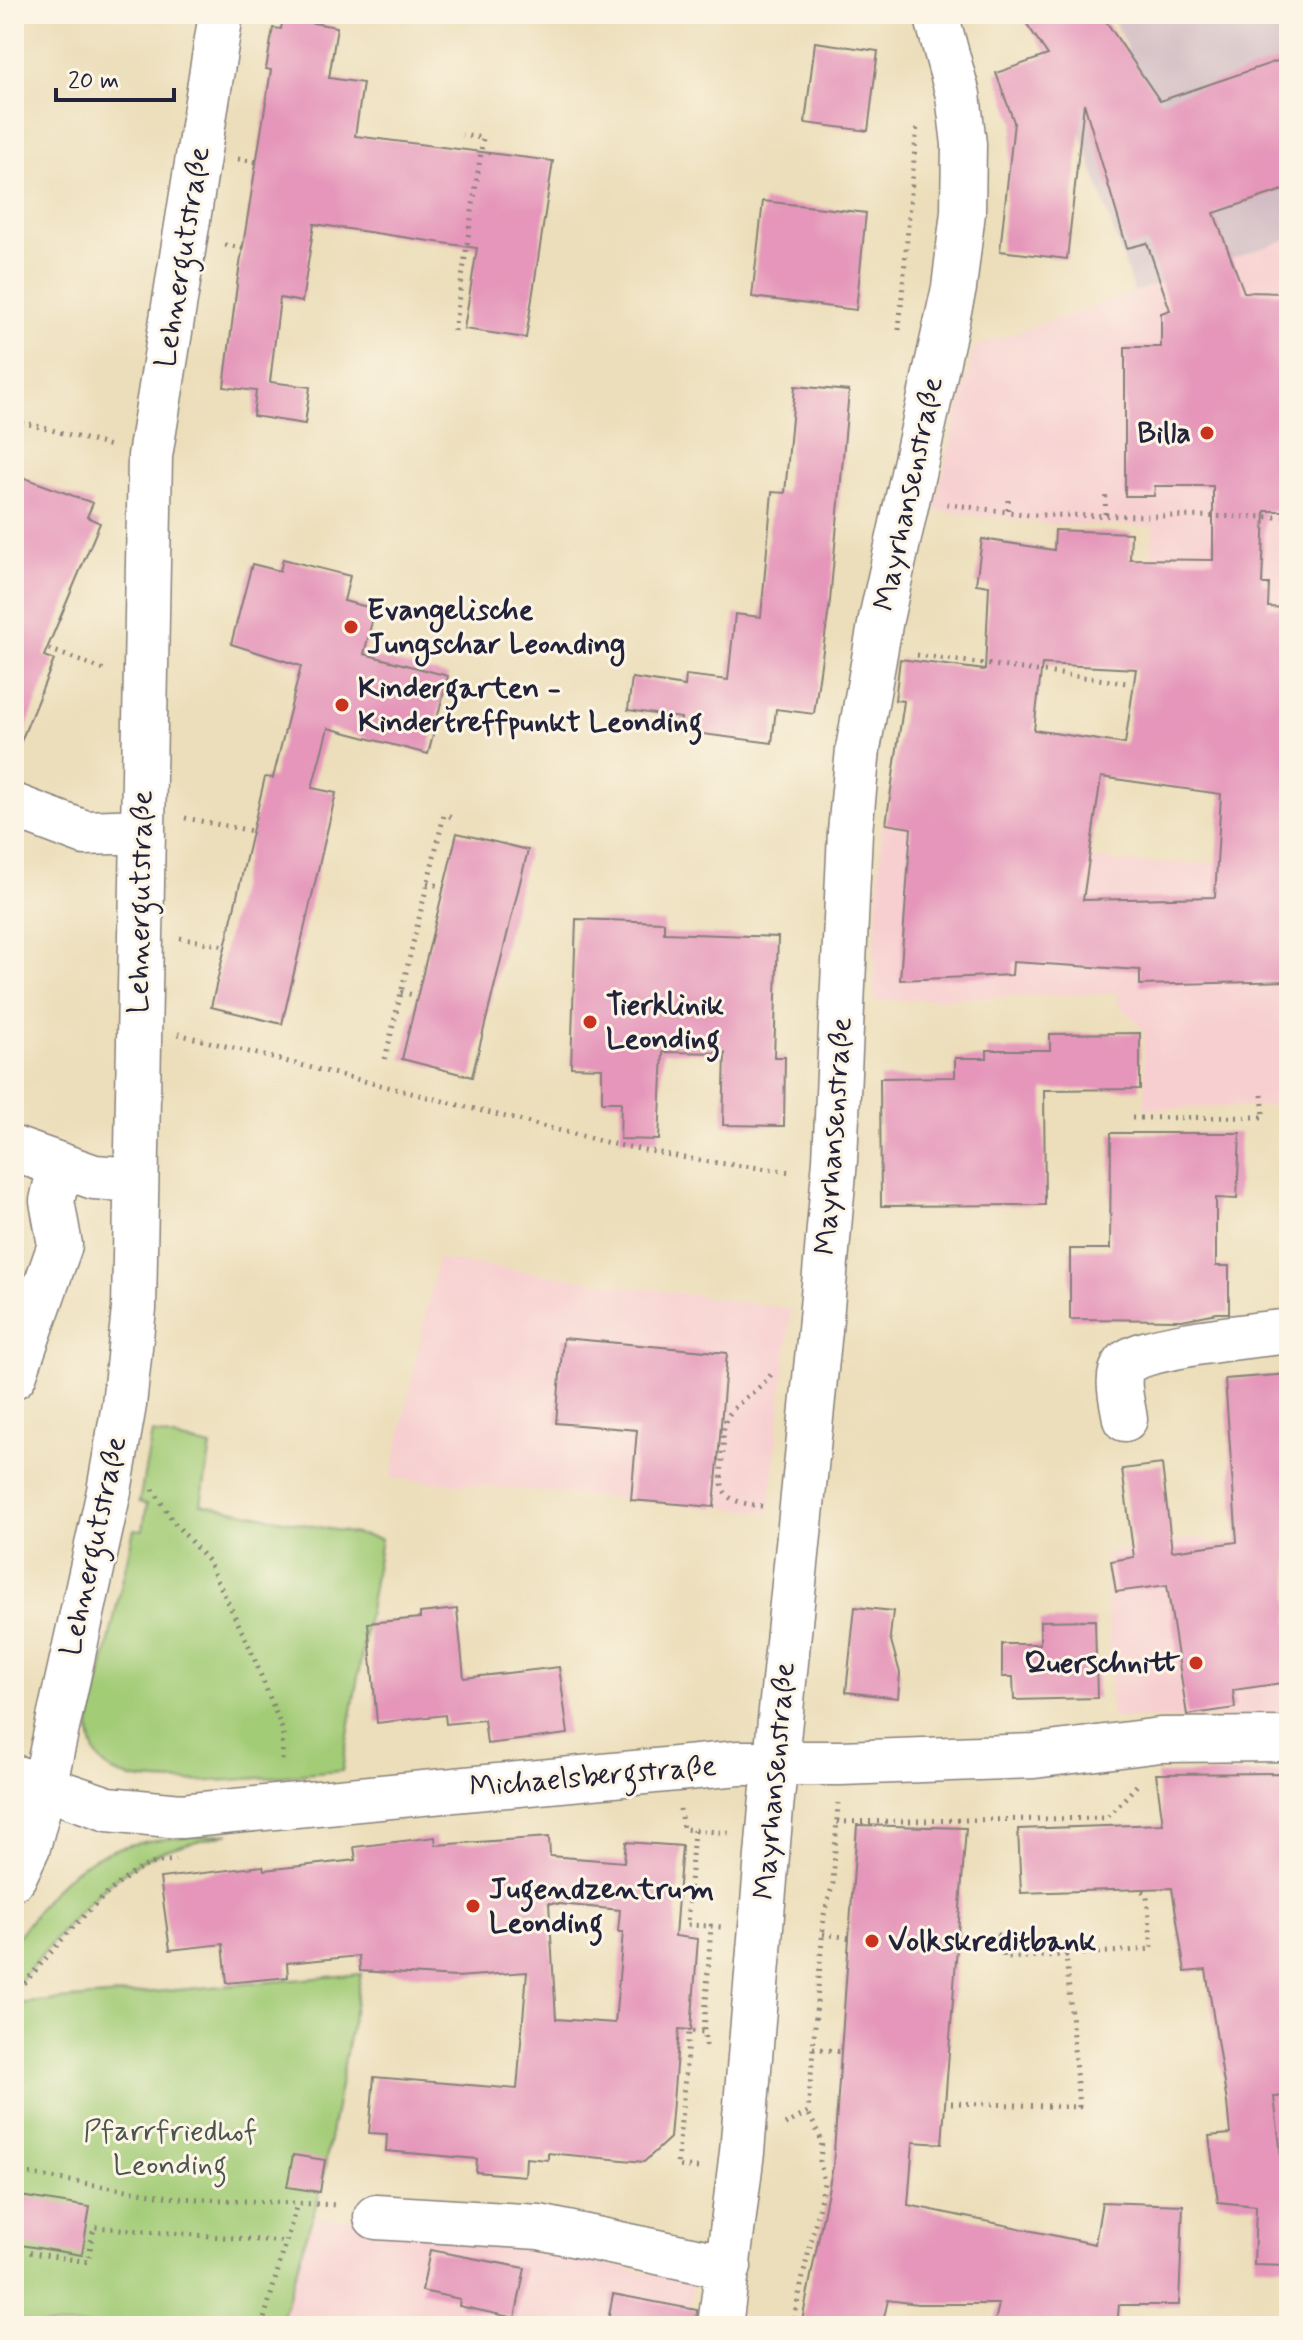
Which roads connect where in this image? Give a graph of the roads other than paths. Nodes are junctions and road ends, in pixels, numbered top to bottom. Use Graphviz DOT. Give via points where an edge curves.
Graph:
graph roads {
  1 [pos="221,14"];
  2 [pos="936,14"];
  3 [pos="14,806"];
  4 [pos="158,824"];
  5 [pos="14,1149"];
  6 [pos="60,1166"];
  7 [pos="136,1180"];
  8 [pos="1289,1331"];
  9 [pos="14,1376"];
  10 [pos="1125,1419"];
  11 [pos="1289,1739"];
  12 [pos="776,1763"];
  13 [pos="29,1782"];
  14 [pos="14,1877"];
  15 [pos="376,2217"];
  16 [pos="729,2267"];
  17 [pos="720,2326"];
  1 -- 4 [label="street, Lehnergutstraße" via="150,456"];
  2 -- 12 [label="street, Mayrhansenstraße" via="958,95 963,212 954,288 858,749 835,1160"];
  3 -- 4 [label="street" via="85,833"];
  4 -- 7 [label="street, Lehnergutstraße"];
  5 -- 6 [label="street"];
  6 -- 7 [label="street" via="94,1177"];
  6 -- 9 [label="street" via="52,1201 60,1245"];
  7 -- 13 [label="street, Lehnergutstraße" via="134,1309 109,1491"];
  8 -- 10 [label="street" via="1134,1357 1119,1377"];
  11 -- 12 [label="street, Michaelsbergstraße" via="1160,1740 1034,1756"];
  12 -- 13 [label="street, Michaelsbergstraße" via="181,1816 108,1809"];
  12 -- 16 [label="street, Mayrhansenstraße" via="754,1821 742,2152"];
  13 -- 14 [label="street" via="28,1847"];
  15 -- 16 [label="street" via="539,2227"];
  16 -- 17 [label="street, Mayrhansenstraße"];
}
